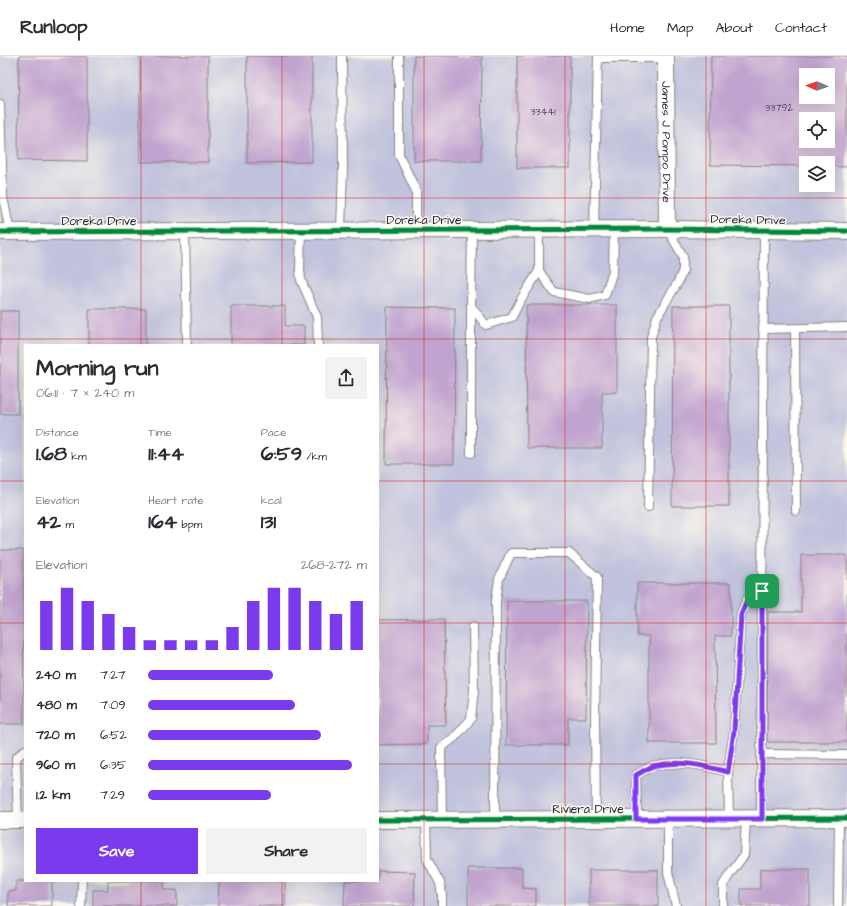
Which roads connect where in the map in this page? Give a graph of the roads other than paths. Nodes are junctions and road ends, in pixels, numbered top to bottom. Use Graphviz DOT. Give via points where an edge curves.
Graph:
graph roads {
  1 [pos="342,56"];
  2 [pos="399,56"];
  3 [pos="598,57"];
  4 [pos="666,57"];
  5 [pos="0,104"];
  6 [pos="667,228"];
  7 [pos="539,229"];
  8 [pos="594,229"];
  9 [pos="614,229"];
  10 [pos="185,230"];
  11 [pos="301,230"];
  12 [pos="341,230"];
  13 [pos="416,230"];
  14 [pos="472,230"];
  15 [pos="764,230"];
  16 [pos="847,231"];
  17 [pos="5,232"];
  18 [pos="539,271"];
  19 [pos="471,306"];
  20 [pos="847,327"];
  21 [pos="795,328"];
  22 [pos="763,329"];
  23 [pos="188,344"];
  24 [pos="318,344"];
  25 [pos="471,453"];
  26 [pos="648,507"];
  27 [pos="796,511"];
  28 [pos="762,591"];
  29 [pos="473,626"];
  30 [pos="24,751"];
  31 [pos="762,754"];
  32 [pos="847,755"];
  33 [pos="728,772"];
  34 [pos="434,819"];
  35 [pos="495,819"];
  36 [pos="596,819"];
  37 [pos="636,819"];
  38 [pos="668,819"];
  39 [pos="729,819"];
  40 [pos="754,819"];
  41 [pos="843,819"];
  42 [pos="0,820"];
  43 [pos="22,820"];
  44 [pos="379,820"];
  45 [pos="82,882"];
  46 [pos="81,906"];
  47 [pos="442,906"];
  48 [pos="676,906"];
  49 [pos="723,906"];
  50 [pos="838,906"];
  1 -- 12 [label="lane"];
  2 -- 13 [label="lane" via="399,155 416,191"];
  3 -- 4 [label="lane"];
  3 -- 8 [label="lane"];
  4 -- 6 [label="street, James J Pompo Drive"];
  5 -- 17 [label="lane"];
  6 -- 9 [label="street, Doreka Drive"];
  6 -- 15 [label="street, Doreka Drive"];
  6 -- 26 [label="lane" via="683,256 683,270 657,317 652,337"];
  7 -- 8 [label="street, Doreka Drive"];
  7 -- 14 [label="street, Doreka Drive"];
  7 -- 18 [label="lane"];
  8 -- 9 [label="street, Doreka Drive"];
  9 -- 18 [label="lane" via="613,271 605,295 590,299 554,292"];
  10 -- 11 [label="street, Doreka Drive"];
  10 -- 17 [label="street, Doreka Drive"];
  10 -- 23 [label="lane"];
  11 -- 12 [label="street, Doreka Drive"];
  11 -- 24 [label="lane" via="301,280 318,317"];
  12 -- 13 [label="street, Doreka Drive"];
  13 -- 14 [label="street, Doreka Drive"];
  14 -- 19 [label="lane"];
  15 -- 16 [label="street, Doreka Drive"];
  15 -- 22 [label="lane"];
  18 -- 19 [label="lane" via="512,317 486,325"];
  19 -- 25 [label="lane"];
  20 -- 21 [label="lane"];
  21 -- 22 [label="lane"];
  21 -- 27 [label="lane"];
  22 -- 28 [label="lane"];
  28 -- 31 [label="lane"];
  28 -- 33 [label="lane" via="747,600 741,614 734,731"];
  29 -- 34 [label="lane" via="474,690 471,719 441,748"];
  30 -- 43 [label="lane" via="16,758"];
  31 -- 32 [label="lane"];
  31 -- 40 [label="lane"];
  33 -- 37 [label="lane" via="684,763 652,766 636,775"];
  33 -- 39 [label="lane"];
  34 -- 35 [label="street, Riviera Drive"];
  34 -- 44 [label="street, Riviera Drive"];
  34 -- 47 [label="lane" via="427,859 440,883"];
  35 -- 36 [label="street, Riviera Drive"];
  35 -- 36 [label="lane" via="495,657 499,579 511,553 569,553 597,577"];
  36 -- 37 [label="street, Riviera Drive"];
  37 -- 38 [label="street, Riviera Drive"];
  38 -- 39 [label="street, Riviera Drive"];
  38 -- 48 [label="lane" via="668,872"];
  39 -- 40 [label="street, Riviera Drive"];
  40 -- 41 [label="street, Riviera Drive"];
  40 -- 49 [label="lane" via="744,856 723,885"];
  41 -- 50 [label="lane"];
  42 -- 43 [label="street"];
  45 -- 46 [label="lane"];
}
